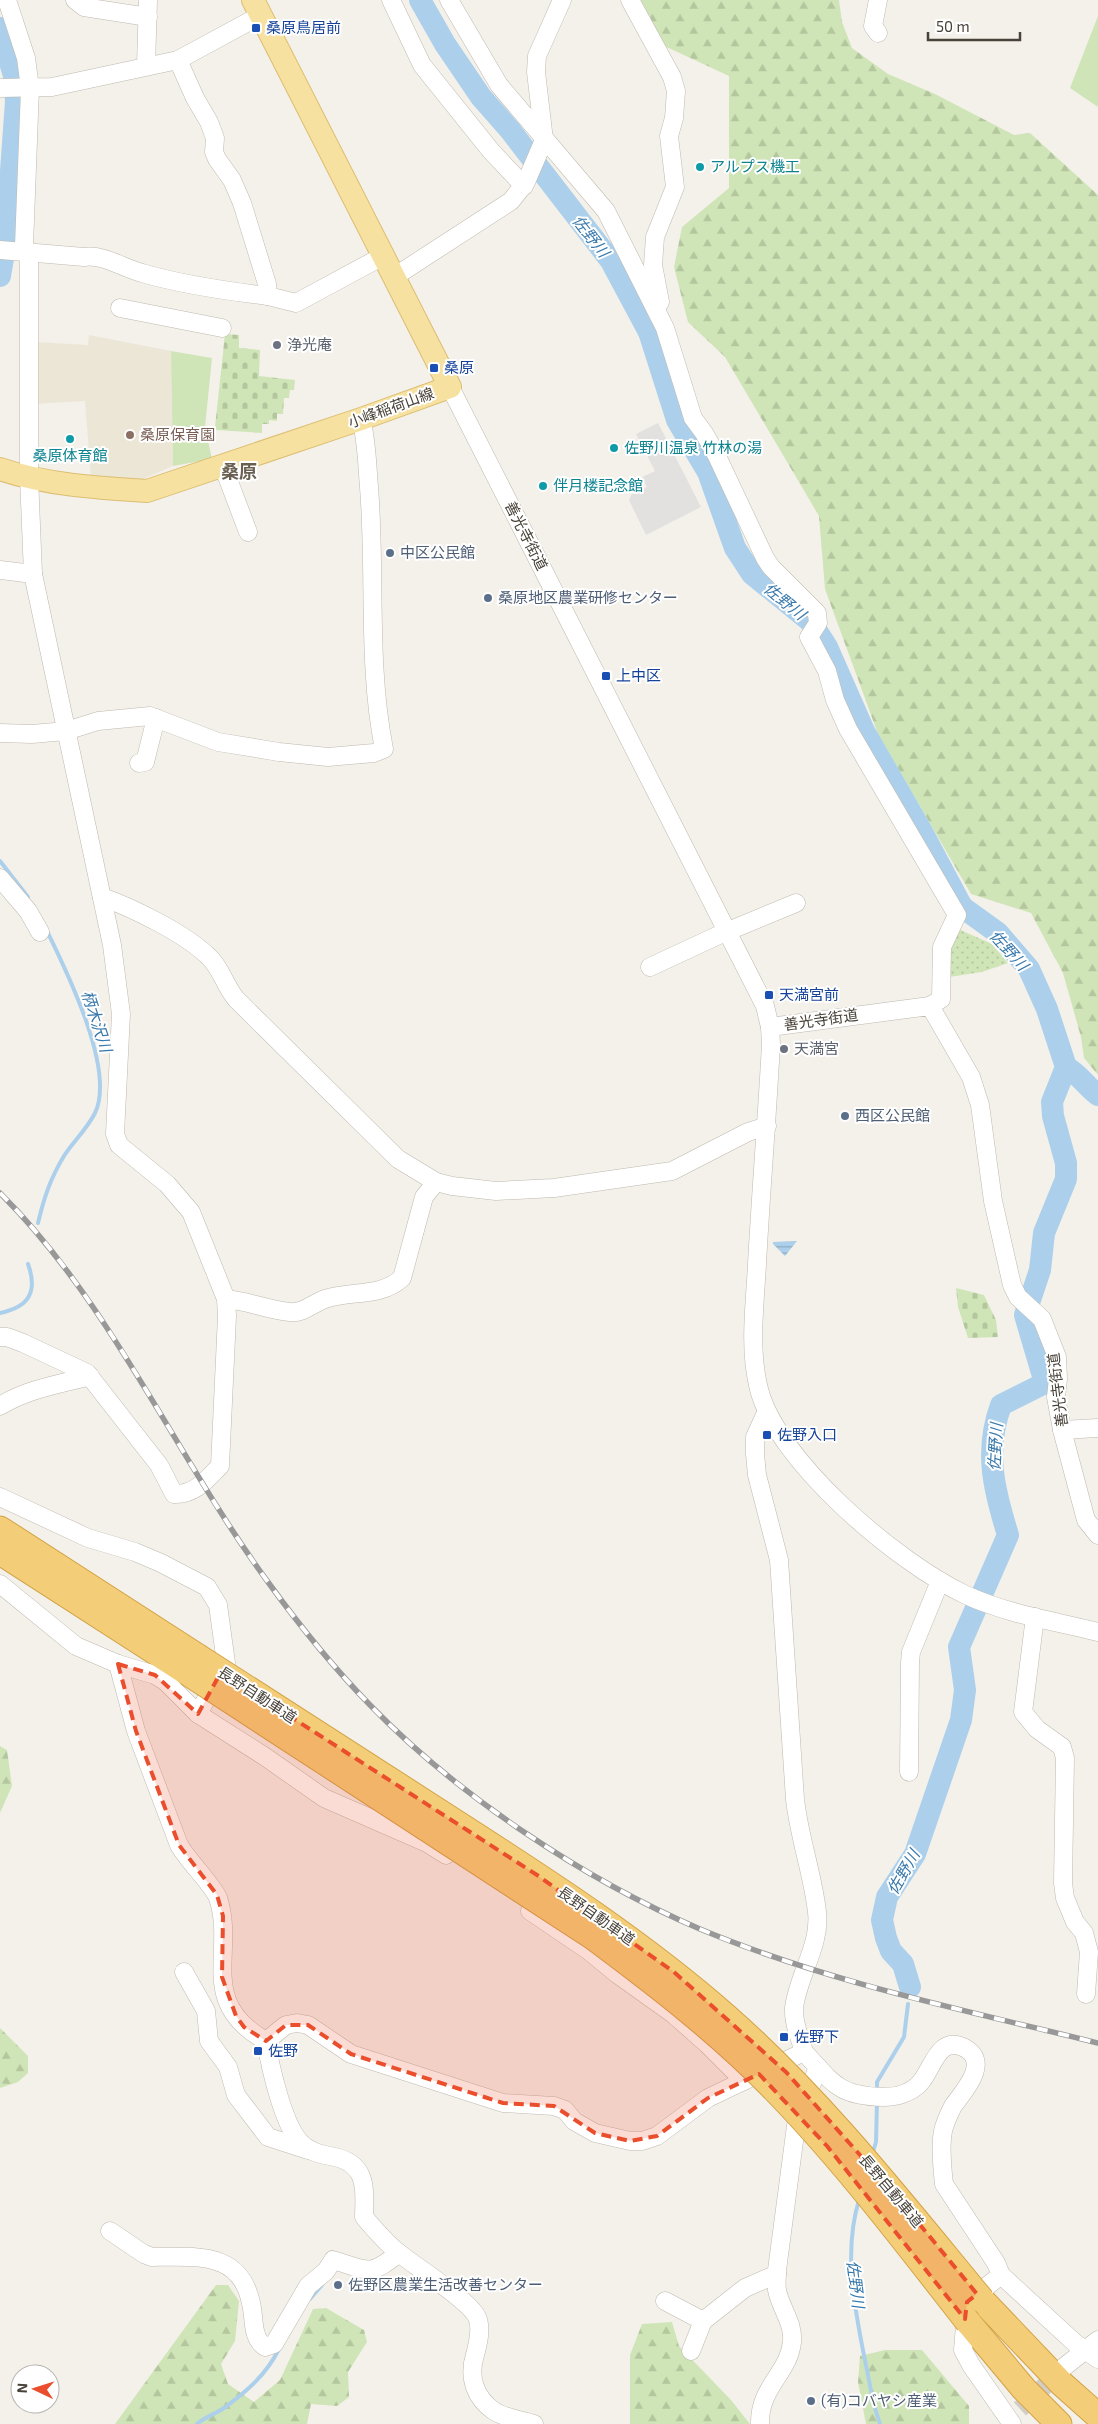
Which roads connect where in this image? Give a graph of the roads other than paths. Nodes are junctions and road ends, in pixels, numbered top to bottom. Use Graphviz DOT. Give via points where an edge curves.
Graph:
graph roads {
  1 [pos="7,0"];
  2 [pos="75,0"];
  3 [pos="391,0"];
  4 [pos="449,0"];
  5 [pos="562,0"];
  6 [pos="630,0"];
  7 [pos="878,0"];
  8 [pos="257,7"];
  9 [pos="148,9"];
  10 [pos="878,34"];
  11 [pos="178,60"];
  12 [pos="146,66"];
  13 [pos="2,88"];
  14 [pos="28,88"];
  15 [pos="543,142"];
  16 [pos="525,184"];
  17 [pos="0,250"];
  18 [pos="24,253"];
  19 [pos="383,256"];
  20 [pos="394,278"];
  21 [pos="268,296"];
  22 [pos="120,308"];
  23 [pos="656,310"];
  24 [pos="222,328"];
  25 [pos="450,386"];
  26 [pos="361,419"];
  27 [pos="223,466"];
  28 [pos="0,469"];
  29 [pos="29,477"];
  30 [pos="248,532"];
  31 [pos="0,570"];
  32 [pos="33,574"];
  33 [pos="156,718"];
  34 [pos="66,731"];
  35 [pos="0,733"];
  36 [pos="139,763"];
  37 [pos="0,878"];
  38 [pos="102,897"];
  39 [pos="796,903"];
  40 [pos="728,931"];
  41 [pos="40,932"];
  42 [pos="650,967"];
  43 [pos="930,1006"];
  44 [pos="770,1027"];
  45 [pos="767,1126"];
  46 [pos="436,1182"];
  47 [pos="226,1299"];
  48 [pos="0,1337"];
  49 [pos="90,1376"];
  50 [pos="4,1401"];
  51 [pos="766,1413"];
  52 [pos="1098,1428"];
  53 [pos="1062,1430"];
  54 [pos="0,1497"];
  55 [pos="0,1529"];
  56 [pos="1098,1535"];
  57 [pos="0,1552"];
  58 [pos="940,1581"];
  59 [pos="0,1584"];
  60 [pos="1035,1617"];
  61 [pos="1098,1632"];
  62 [pos="118,1664"];
  63 [pos="192,1665"];
  64 [pos="198,1714"];
  65 [pos="910,1772"];
  66 [pos="1091,1932"];
  67 [pos="184,1972"];
  68 [pos="1086,1994"];
  69 [pos="266,2041"];
  70 [pos="804,2052"];
  71 [pos="818,2067"];
  72 [pos="744,2081"];
  73 [pos="308,2150"];
  74 [pos="110,2231"];
  75 [pos="400,2253"];
  76 [pos="777,2274"];
  77 [pos="1001,2275"];
  78 [pos="665,2301"];
  79 [pos="703,2320"];
  80 [pos="1094,2350"];
  81 [pos="691,2351"];
  82 [pos="1064,2368"];
  83 [pos="1098,2416"];
  84 [pos="1014,2418"];
  85 [pos="534,2424"];
  86 [pos="760,2424"];
  87 [pos="1059,2424"];
  1 -- 14 [label="street" via="26,58"];
  2 -- 9 [label="street" via="84,7"];
  3 -- 16 [label="street" via="422,65 491,151"];
  4 -- 15 [label="street" via="499,85"];
  5 -- 15 [label="street" via="537,56"];
  6 -- 23 [label="street" via="668,69 676,91 669,136 675,187 655,237 653,265 660,302"];
  7 -- 10 [label="street" via="873,26"];
  8 -- 11 [label="street"];
  8 -- 19 [label="main road, 小峰稲荷山線"];
  9 -- 12 [label="street"];
  11 -- 12 [label="street"];
  11 -- 21 [label="street" via="209,122 215,138 217,160 232,180 242,203"];
  12 -- 14 [label="street" via="52,87"];
  13 -- 14 [label="street"];
  14 -- 18 [label="street"];
  15 -- 16 [label="street"];
  15 -- 23 [label="street" via="606,211"];
  16 -- 20 [label="street" via="510,201"];
  17 -- 18 [label="street"];
  18 -- 21 [label="street" via="93,256 142,273 226,291"];
  18 -- 29 [label="street"];
  19 -- 20 [label="main road, 小峰稲荷山線"];
  19 -- 21 [label="street" via="296,303"];
  20 -- 25 [label="main road, 小峰稲荷山線"];
  22 -- 24 [label="street"];
  23 -- 43 [label="street" via="665,328 693,418 716,454 765,558 817,613 814,630 835,700 848,729 957,915 942,947 941,999"];
  25 -- 26 [label="main road, 小峰稲荷山線"];
  25 -- 40 [label="street, 善光寺街道"];
  26 -- 27 [label="main road, 小峰稲荷山線"];
  26 -- 33 [label="street" via="372,527 379,723 384,750 328,757 302,755 218,742"];
  27 -- 29 [label="main road, 小峰稲荷山線" via="147,491"];
  27 -- 30 [label="street"];
  28 -- 29 [label="main road, 小峰稲荷山線"];
  29 -- 32 [label="street"];
  31 -- 32 [label="street"];
  32 -- 34 [label="street"];
  33 -- 34 [label="street" via="98,721"];
  33 -- 36 [label="street" via="145,762"];
  34 -- 35 [label="street"];
  34 -- 38 [label="street"];
  37 -- 41 [label="street" via="28,911"];
  38 -- 46 [label="street" via="193,943 211,958 236,999 346,1110 398,1160"];
  38 -- 47 [label="street" via="121,1014 115,1134 119,1145 167,1184 190,1212"];
  39 -- 40 [label="street"];
  40 -- 42 [label="street"];
  40 -- 44 [label="street, 善光寺街道" via="765,1006"];
  43 -- 44 [label="street, 善光寺街道"];
  43 -- 53 [label="street, 善光寺街道" via="971,1077 980,1104 993,1201 1012,1285 1018,1298 1038,1313 1057,1357 1056,1397"];
  44 -- 45 [label="street"];
  45 -- 46 [label="street" via="748,1132 672,1172 554,1188 496,1191"];
  45 -- 51 [label="street" via="754,1318 758,1385"];
  46 -- 47 [label="street" via="424,1197 402,1278 392,1286 326,1298 305,1310 291,1312"];
  47 -- 49 [label="street" via="222,1460 203,1484 189,1493 174,1494 159,1465"];
  48 -- 49 [label="street" via="23,1343"];
  49 -- 50 [label="street"];
  51 -- 58 [label="street" via="788,1448 824,1487 894,1551"];
  51 -- 70 [label="street" via="755,1437 757,1475 779,1560 795,1799 817,1912 815,1940 794,2007 794,2021"];
  52 -- 53 [label="street"];
  53 -- 56 [label="street, 善光寺街道" via="1086,1520"];
  54 -- 64 [label="street" via="88,1538 161,1563 207,1587 218,1605 226,1663"];
  55 -- 63 [label="highway, 長野自動車道"];
  57 -- 63 [label="highway, 長野自動車道"];
  58 -- 60 [label="street" via="966,1595"];
  58 -- 65 [label="street" via="911,1652"];
  59 -- 62 [label="street" via="76,1646"];
  60 -- 61 [label="street"];
  60 -- 66 [label="street" via="1023,1712 1037,1730 1062,1747 1065,1758 1065,1898 1075,1922"];
  62 -- 64 [label="street" via="165,1681"];
  62 -- 69 [label="street" via="136,1731 180,1845 187,1860 217,1895 223,1916 221,1964 225,1992 244,2027"];
  63 -- 83 [label="highway, 長野自動車道, bridge" via="537,1875 674,1972 728,2018 842,2131 982,2300 1055,2378"];
  63 -- 87 [label="highway, 長野自動車道, bridge" via="658,1984 767,2082 821,2139 968,2322 1024,2389"];
  64 -- 72 [label="street" via="324,1798 427,1843 532,1912 673,2014"];
  66 -- 68 [label="street"];
  67 -- 73 [label="street" via="206,2011 209,2041 228,2067 236,2096 268,2137"];
  69 -- 72 [label="street" via="286,2024 308,2024 351,2054 504,2103 554,2106 565,2110 574,2121 595,2133 630,2141 657,2136 708,2098"];
  69 -- 73 [label="street" via="286,2117 292,2132"];
  70 -- 71 [label="street"];
  70 -- 72 [label="street"];
  71 -- 76 [label="street" via="796,2126"];
  71 -- 77 [label="street" via="850,2094 894,2097 920,2082 940,2050 948,2046 966,2048 975,2063 973,2077 953,2106 943,2132 944,2184"];
  73 -- 75 [label="street" via="352,2163 361,2174 364,2217"];
  74 -- 75 [label="street" via="144,2254 200,2256 230,2267 249,2291 256,2337 265,2347 274,2344 308,2286 326,2271 333,2260 377,2270"];
  75 -- 85 [label="street" via="468,2304 478,2318 479,2335 472,2376 474,2389 482,2401 495,2412"];
  76 -- 79 [label="street" via="745,2288"];
  76 -- 86 [label="street" via="777,2290 791,2327 792,2340 790,2355 766,2393"];
  77 -- 80 [label="street" via="1075,2343"];
  77 -- 84 [label="street" via="967,2302 963,2350 1001,2411"];
  78 -- 79 [label="street"];
  79 -- 81 [label="street"];
  80 -- 82 [label="street"];
}
